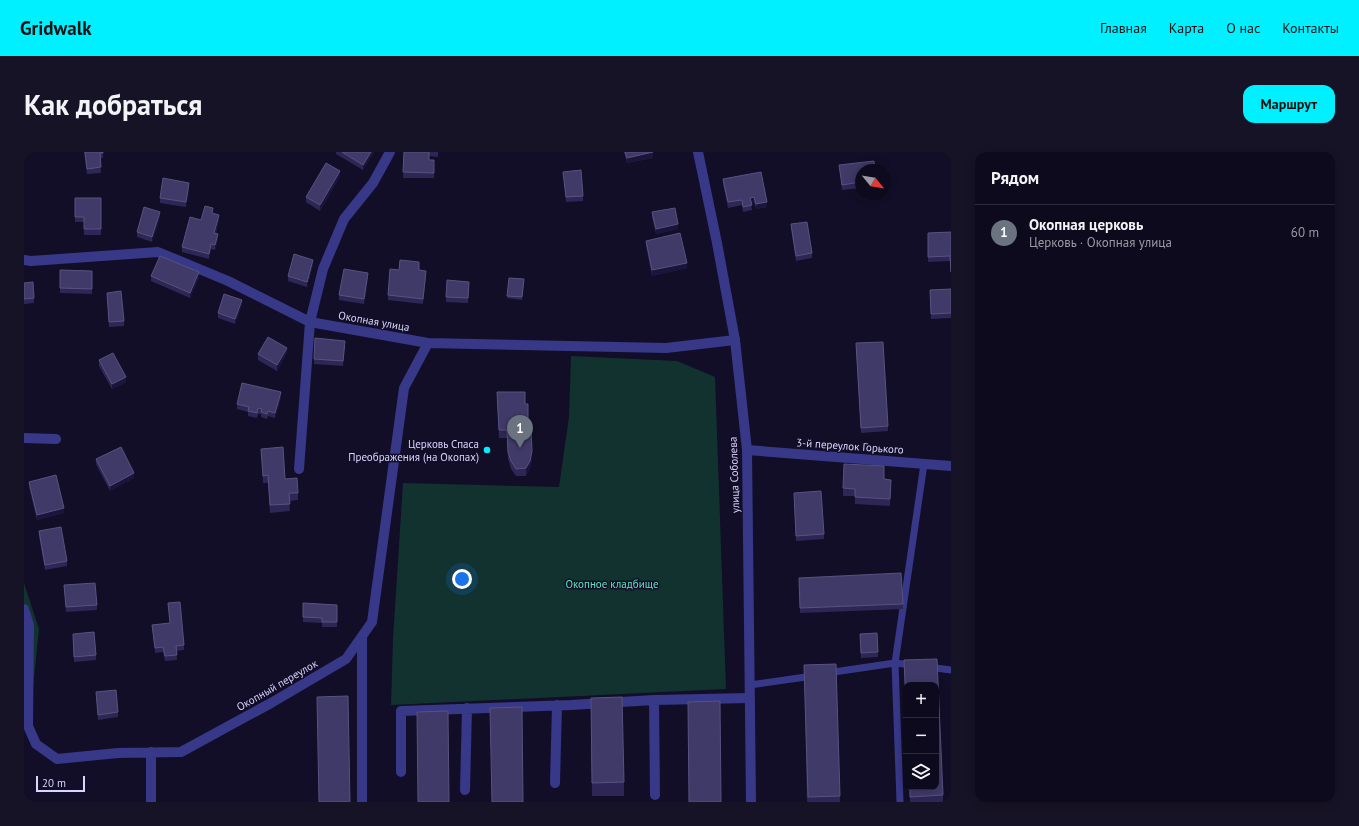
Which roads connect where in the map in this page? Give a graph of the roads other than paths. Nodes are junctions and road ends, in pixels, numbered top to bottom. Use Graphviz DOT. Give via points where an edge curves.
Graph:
graph roads {
  1 [pos="390,152"];
  2 [pos="698,152"];
  3 [pos="24,260"];
  4 [pos="310,322"];
  5 [pos="735,340"];
  6 [pos="428,343"];
  7 [pos="24,438"];
  8 [pos="56,439"];
  9 [pos="747,450"];
  10 [pos="924,464"];
  11 [pos="951,466"];
  12 [pos="299,469"];
  13 [pos="24,608"];
  14 [pos="362,637"];
  15 [pos="896,663"];
  16 [pos="951,670"];
  17 [pos="750,685"];
  18 [pos="750,698"];
  19 [pos="654,700"];
  20 [pos="557,705"];
  21 [pos="467,708"];
  22 [pos="26,726"];
  23 [pos="151,752"];
  24 [pos="401,772"];
  25 [pos="555,783"];
  26 [pos="465,790"];
  27 [pos="655,795"];
  28 [pos="151,802"];
  29 [pos="362,802"];
  30 [pos="751,802"];
  31 [pos="900,802"];
  1 -- 4 [label="street" via="373,183 344,219 323,269"];
  2 -- 5 [label="street, улица Соболева"];
  3 -- 4 [label="street, Окопная улица" via="158,252 228,281"];
  4 -- 6 [label="street, Окопная улица"];
  4 -- 12 [label="street"];
  5 -- 6 [label="street, Окопная улица" via="666,348"];
  5 -- 9 [label="street, улица Соболева"];
  6 -- 14 [label="street, Окопный переулок" via="404,388 372,622"];
  7 -- 8 [label="street"];
  9 -- 10 [label="street, 3-й переулок Горького"];
  9 -- 17 [label="street, улица Соболева"];
  10 -- 11 [label="street, 3-й переулок Горького"];
  10 -- 15 [label="lane"];
  13 -- 22 [label="street, Окопный переулок" via="29,625"];
  14 -- 23 [label="street, Окопный переулок" via="346,659 272,703 181,752"];
  14 -- 29 [label="street"];
  15 -- 16 [label="lane"];
  15 -- 17 [label="lane"];
  15 -- 31 [label="lane"];
  17 -- 18 [label="street, улица Соболева"];
  18 -- 19 [label="street"];
  18 -- 30 [label="street, улица Соболева"];
  19 -- 20 [label="street"];
  19 -- 27 [label="street"];
  20 -- 21 [label="street"];
  20 -- 25 [label="street"];
  21 -- 24 [label="street" via="401,711"];
  21 -- 26 [label="street"];
  22 -- 23 [label="street, Окопный переулок" via="36,744 57,759"];
  23 -- 28 [label="street"];
}
